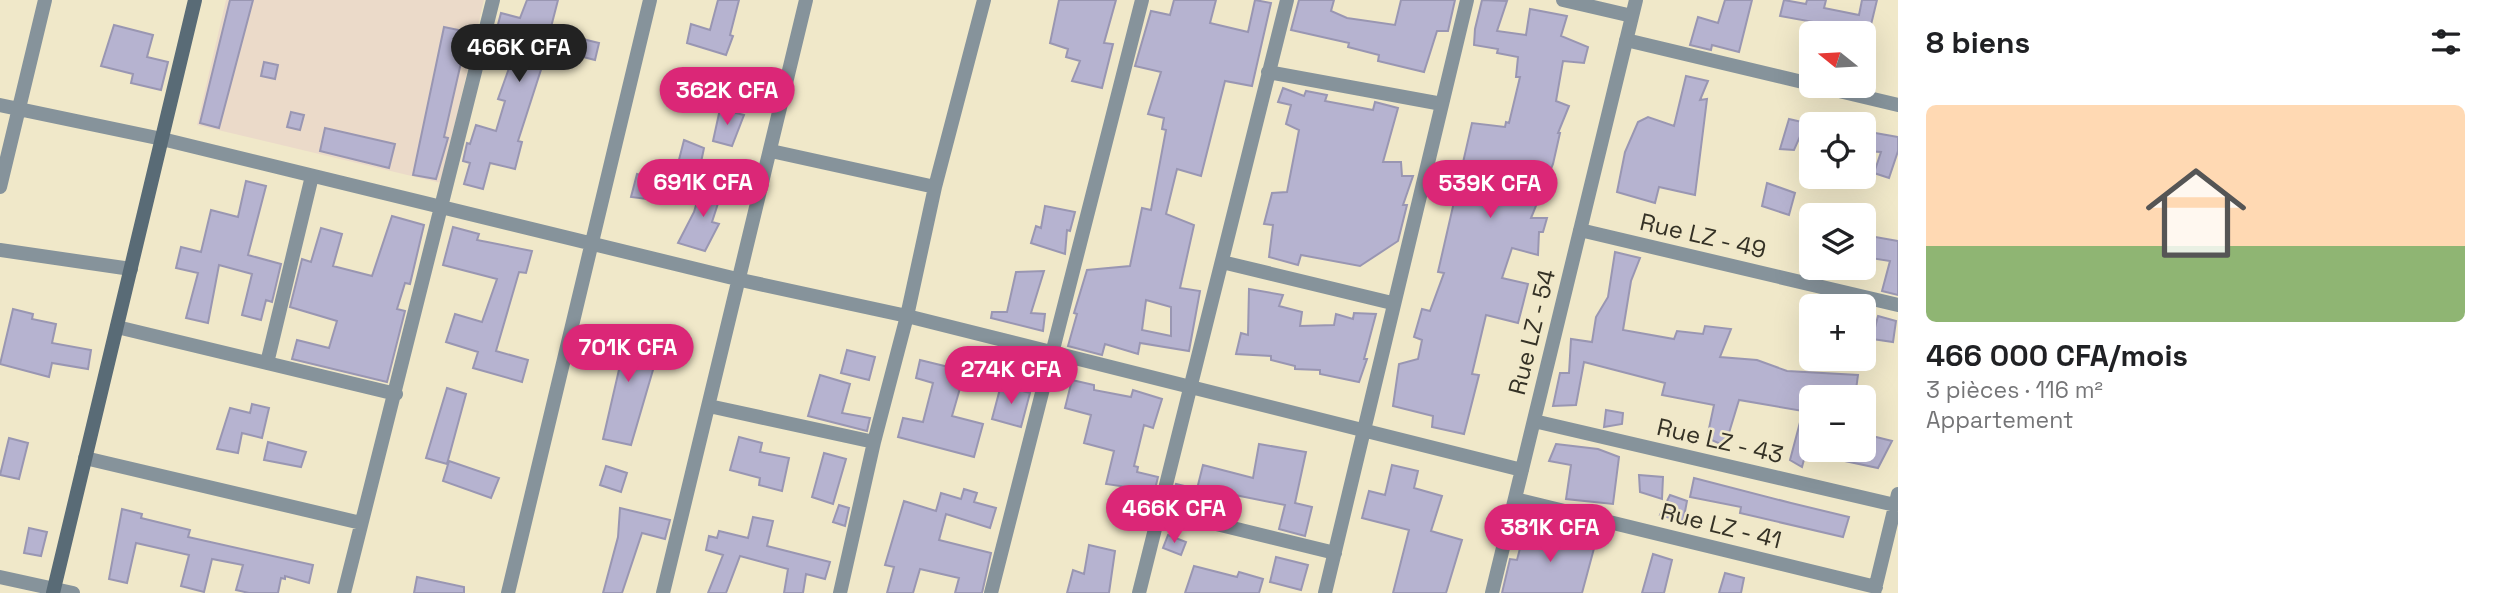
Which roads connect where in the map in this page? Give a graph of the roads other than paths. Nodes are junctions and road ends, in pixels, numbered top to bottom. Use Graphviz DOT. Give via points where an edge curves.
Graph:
graph roads {
  1 [pos="45,0"];
  2 [pos="195,0"];
  3 [pos="493,0"];
  4 [pos="650,0"];
  5 [pos="806,0"];
  6 [pos="984,0"];
  7 [pos="1142,0"];
  8 [pos="1287,0"];
  9 [pos="1467,0"];
  10 [pos="1563,0"];
  11 [pos="1636,0"];
  12 [pos="1632,16"];
  13 [pos="1626,40"];
  14 [pos="1268,72"];
  15 [pos="1799,81"];
  16 [pos="1869,98"];
  17 [pos="1441,104"];
  18 [pos="0,105"];
  19 [pos="1898,105"];
  20 [pos="18,109"];
  21 [pos="162,139"];
  22 [pos="771,151"];
  23 [pos="312,176"];
  24 [pos="0,187"];
  25 [pos="935,187"];
  26 [pos="441,207"];
  27 [pos="1580,230"];
  28 [pos="592,244"];
  29 [pos="0,250"];
  30 [pos="1222,262"];
  31 [pos="131,269"];
  32 [pos="741,280"];
  33 [pos="1392,303"];
  34 [pos="1898,305"];
  35 [pos="907,316"];
  36 [pos="117,327"];
  37 [pos="1053,352"];
  38 [pos="267,363"];
  39 [pos="1188,388"];
  40 [pos="396,394"];
  41 [pos="709,406"];
  42 [pos="1534,421"];
  43 [pos="1361,432"];
  44 [pos="874,442"];
  45 [pos="85,458"];
  46 [pos="1522,470"];
  47 [pos="1515,499"];
  48 [pos="1897,499"];
  49 [pos="1159,510"];
  50 [pos="361,523"];
  51 [pos="1335,553"];
  52 [pos="0,577"];
  53 [pos="1875,590"];
  54 [pos="54,591"];
  55 [pos="73,593"];
  56 [pos="344,593"];
  57 [pos="508,593"];
  58 [pos="663,593"];
  59 [pos="840,593"];
  60 [pos="991,593"];
  61 [pos="1139,593"];
  62 [pos="1325,593"];
  63 [pos="1492,593"];
  1 -- 20 [label="street"];
  2 -- 21 [label="street"];
  3 -- 26 [label="street"];
  4 -- 28 [label="street"];
  5 -- 22 [label="street"];
  6 -- 25 [label="street"];
  7 -- 37 [label="street"];
  8 -- 14 [label="street"];
  9 -- 17 [label="street"];
  10 -- 12 [label="street"];
  11 -- 12 [label="street, Rue LZ - 54"];
  12 -- 13 [label="street, Rue LZ - 54"];
  13 -- 15 [label="street"];
  13 -- 27 [label="street, Rue LZ - 54"];
  14 -- 17 [label="street"];
  14 -- 30 [label="street"];
  16 -- 19 [label="street"];
  17 -- 33 [label="street"];
  18 -- 20 [label="street"];
  20 -- 21 [label="street"];
  20 -- 24 [label="street"];
  21 -- 23 [label="street"];
  21 -- 31 [label="street"];
  22 -- 25 [label="street"];
  22 -- 32 [label="street"];
  23 -- 26 [label="street"];
  23 -- 38 [label="street"];
  25 -- 35 [label="street"];
  26 -- 28 [label="street"];
  26 -- 40 [label="street"];
  27 -- 34 [label="street, Rue LZ - 49"];
  27 -- 42 [label="street, Rue LZ - 54"];
  28 -- 32 [label="street"];
  28 -- 57 [label="street"];
  29 -- 31 [label="street"];
  30 -- 33 [label="street"];
  30 -- 39 [label="street"];
  31 -- 36 [label="street"];
  32 -- 35 [label="street"];
  32 -- 41 [label="street"];
  33 -- 43 [label="street"];
  35 -- 37 [label="street"];
  35 -- 44 [label="street"];
  36 -- 38 [label="street"];
  36 -- 45 [label="street"];
  37 -- 39 [label="street"];
  37 -- 60 [label="street"];
  38 -- 40 [label="street"];
  39 -- 43 [label="street"];
  39 -- 49 [label="street"];
  40 -- 50 [label="street"];
  41 -- 44 [label="street"];
  41 -- 58 [label="street"];
  42 -- 46 [label="street, Rue LZ - 54"];
  42 -- 48 [label="street, Rue LZ - 43"];
  43 -- 46 [label="street"];
  43 -- 51 [label="street"];
  44 -- 59 [label="street"];
  45 -- 50 [label="street"];
  45 -- 54 [label="street"];
  46 -- 47 [label="street, Rue LZ - 54"];
  47 -- 53 [label="street, Rue LZ - 41"];
  47 -- 63 [label="street, Rue LZ - 54"];
  48 -- 53 [label="street"];
  49 -- 51 [label="street"];
  49 -- 61 [label="street"];
  50 -- 56 [label="street"];
  51 -- 62 [label="street"];
  52 -- 54 [label="street"];
  54 -- 55 [label="street"];
}
